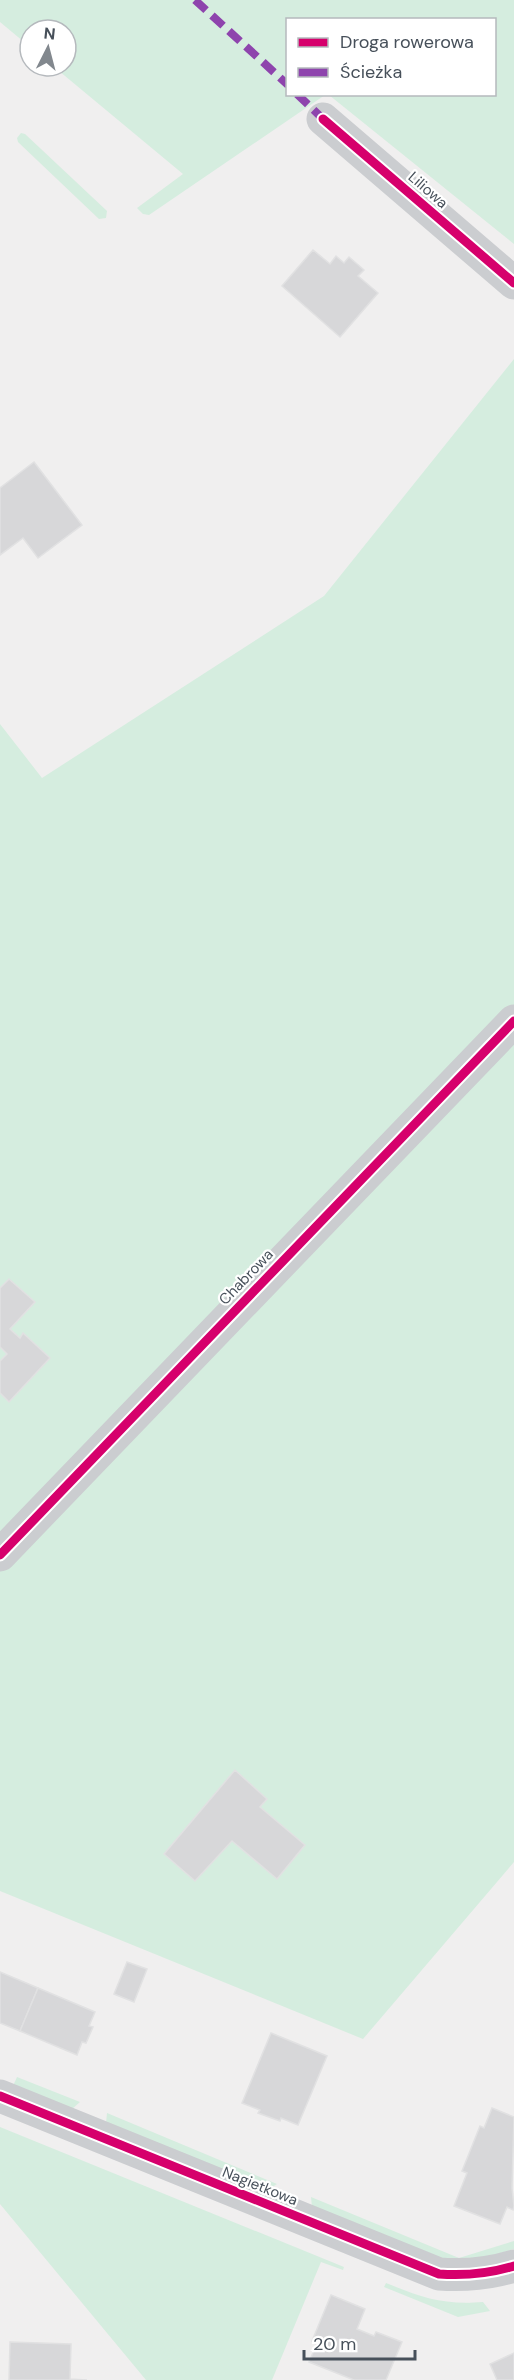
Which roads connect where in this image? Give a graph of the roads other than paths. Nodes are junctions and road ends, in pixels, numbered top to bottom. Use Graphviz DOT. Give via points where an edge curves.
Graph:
graph roads {
  1 [pos="323,119"];
  2 [pos="514,283"];
  3 [pos="514,1021"];
  4 [pos="0,1555"];
  5 [pos="0,2096"];
  6 [pos="514,2266"];
  1 -- 2 [label="street, Liliowa"];
  3 -- 4 [label="street, Chabrowa"];
  5 -- 6 [label="street, Nagietkowa" via="428,2271 462,2276"];
}
